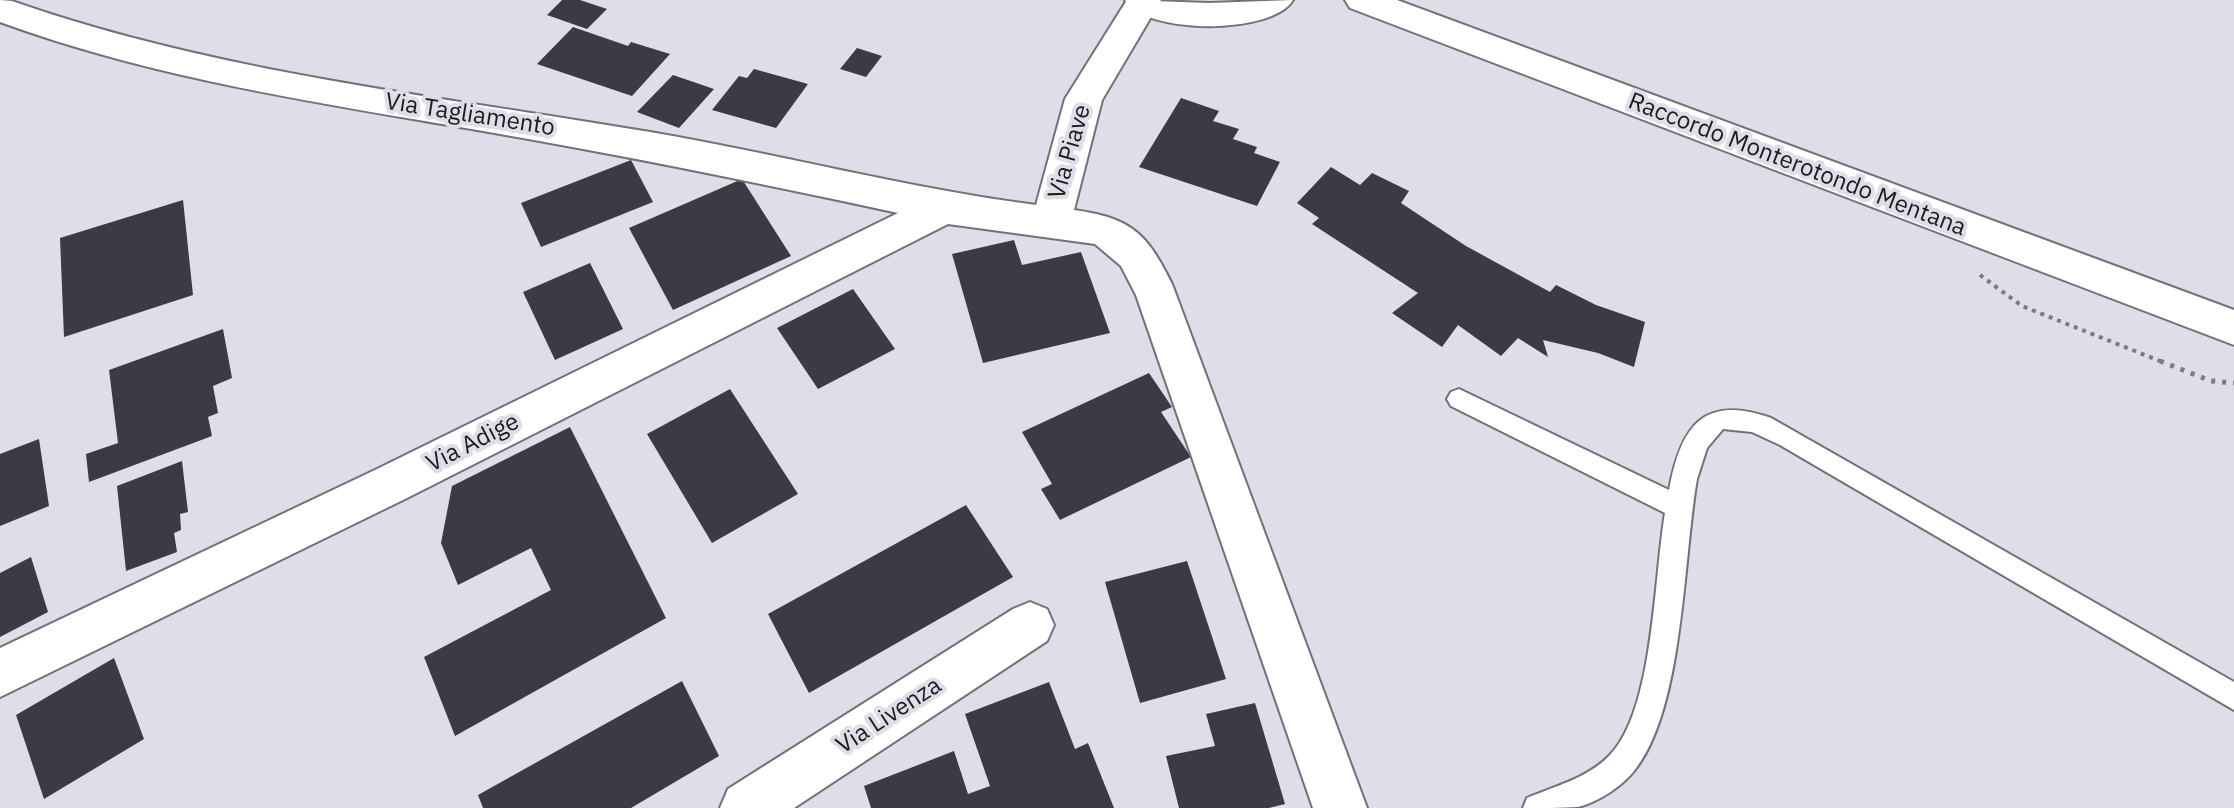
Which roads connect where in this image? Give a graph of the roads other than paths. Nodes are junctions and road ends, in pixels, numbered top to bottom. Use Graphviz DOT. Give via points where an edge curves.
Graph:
graph roads {
  1 [pos="1276,0"];
  2 [pos="1362,0"];
  3 [pos="1143,1"];
  4 [pos="0,9"];
  5 [pos="944,208"];
  6 [pos="1051,222"];
  7 [pos="2234,328"];
  8 [pos="1459,399"];
  9 [pos="1678,507"];
  10 [pos="1030,625"];
  11 [pos="0,673"];
  12 [pos="2234,697"];
  13 [pos="747,808"];
  14 [pos="1340,808"];
  15 [pos="1537,808"];
  1 -- 3 [label="street" via="1235,14 1203,15"];
  2 -- 7 [label="street, Raccordo Monterotondo Mentana"];
  3 -- 6 [label="street, Via Piave" via="1084,99"];
  4 -- 5 [label="street, Via Tagliamento" via="89,41 222,72 668,149"];
  5 -- 6 [label="street, Via Tagliamento"];
  5 -- 11 [label="street, Via Adige"];
  6 -- 14 [label="street, Via Tagliamento" via="1115,234 1138,255 1157,295"];
  8 -- 9 [label="lane"];
  9 -- 12 [label="lane" via="1704,430 1723,418 1759,425"];
  9 -- 15 [label="lane" via="1660,662 1644,729 1626,760 1612,772"];
  10 -- 13 [label="street, Via Livenza"];
}
